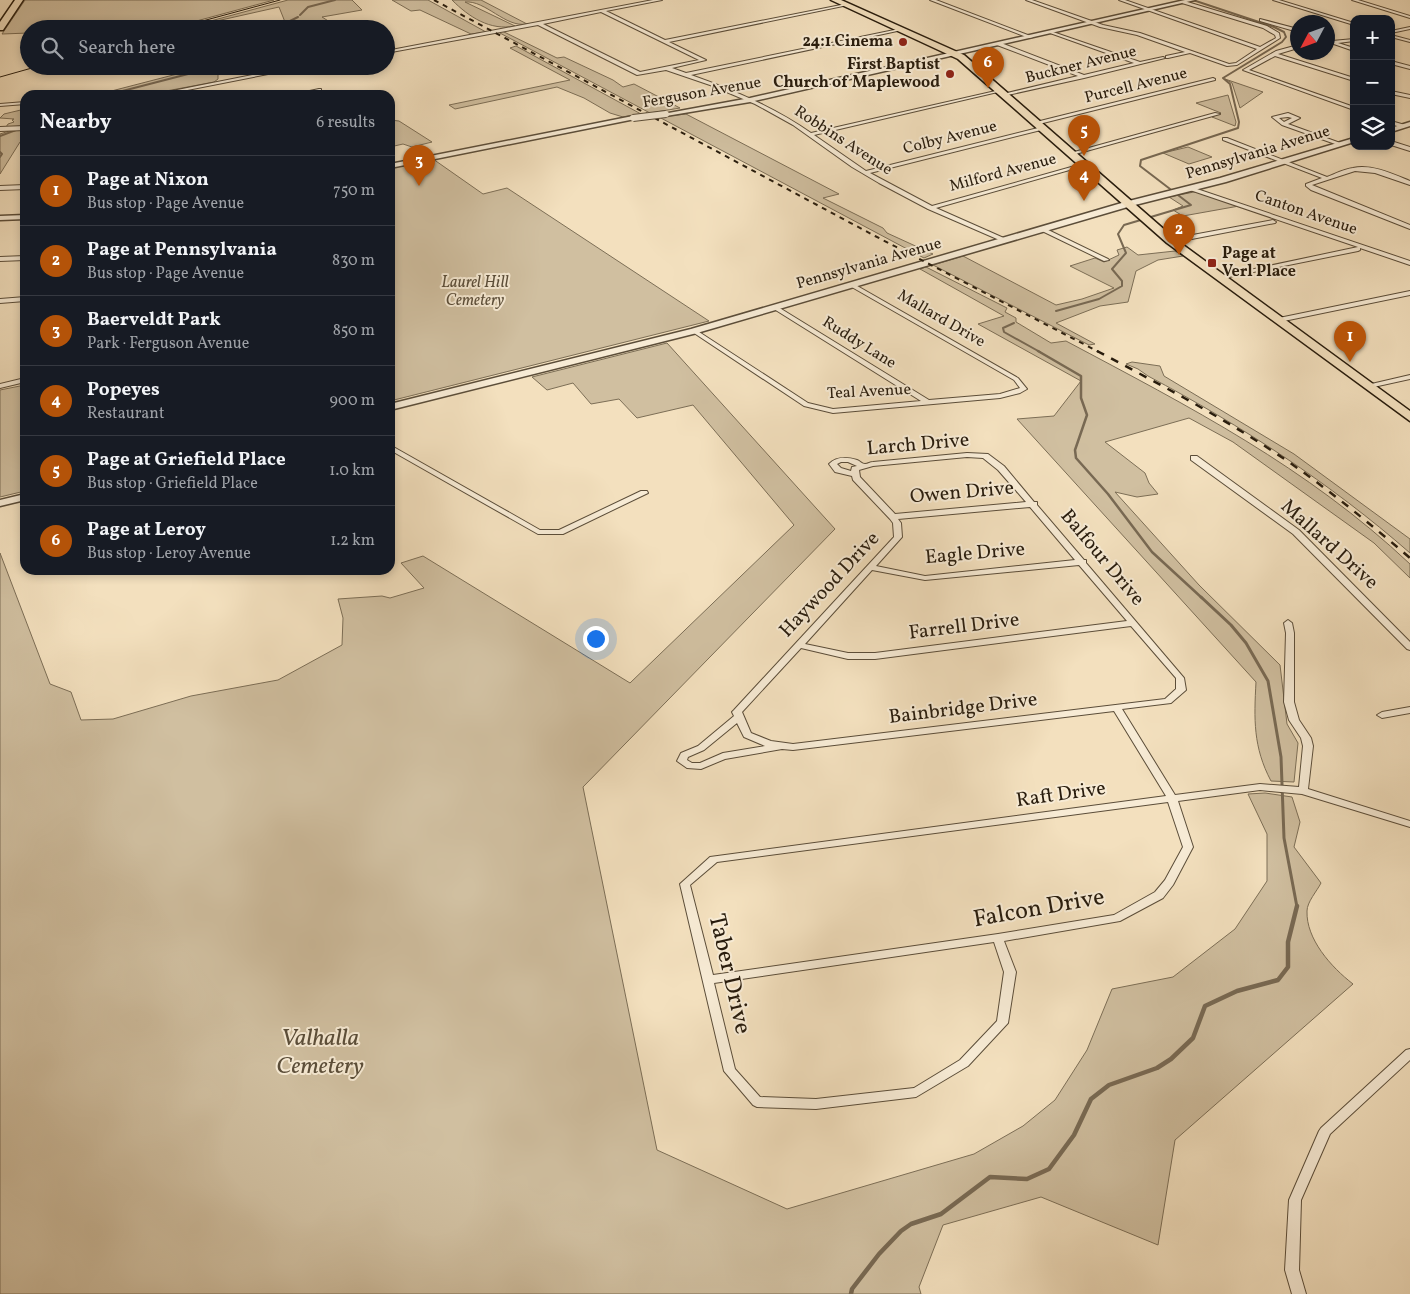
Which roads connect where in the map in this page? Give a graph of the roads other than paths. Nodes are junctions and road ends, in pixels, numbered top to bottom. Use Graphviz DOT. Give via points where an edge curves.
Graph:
graph roads {
  1 [pos="19,0"];
  2 [pos="660,0"];
  3 [pos="835,0"];
  4 [pos="932,0"];
  5 [pos="1028,0"];
  6 [pos="1121,0"];
  7 [pos="1191,0"];
  8 [pos="1275,0"];
  9 [pos="1354,0"];
  10 [pos="1184,2"];
  11 [pos="846,5"];
  12 [pos="1230,9"];
  13 [pos="1150,10"];
  14 [pos="602,11"];
  15 [pos="1410,17"];
  16 [pos="538,23"];
  17 [pos="1092,23"];
  18 [pos="1350,23"];
  19 [pos="0,28"];
  20 [pos="1290,28"];
  21 [pos="1410,28"];
  22 [pos="902,29"];
  23 [pos="1052,32"];
  24 [pos="1395,33"];
  25 [pos="1395,36"];
  26 [pos="1031,37"];
  27 [pos="1350,40"];
  28 [pos="666,41"];
  29 [pos="1335,41"];
  30 [pos="1410,42"];
  31 [pos="999,44"];
  32 [pos="1335,44"];
  33 [pos="1260,49"];
  34 [pos="1290,49"];
  35 [pos="1350,49"];
  36 [pos="395,50"];
  37 [pos="1190,52"];
  38 [pos="956,54"];
  39 [pos="1274,54"];
  40 [pos="1121,57"];
  41 [pos="1395,63"];
  42 [pos="1138,64"];
  43 [pos="1122,67"];
  44 [pos="666,68"];
  45 [pos="1410,68"];
  46 [pos="1066,70"];
  47 [pos="1101,73"];
  48 [pos="260,75"];
  49 [pos="685,75"];
  50 [pos="1084,77"];
  51 [pos="1213,79"];
  52 [pos="1350,79"];
  53 [pos="191,88"];
  54 [pos="180,90"];
  55 [pos="193,90"];
  56 [pos="1002,93"];
  57 [pos="1395,93"];
  58 [pos="1410,97"];
  59 [pos="0,100"];
  60 [pos="18,100"];
  61 [pos="750,100"];
  62 [pos="20,103"];
  63 [pos="0,105"];
  64 [pos="1350,108"];
  65 [pos="1217,114"];
  66 [pos="1284,124"];
  67 [pos="1407,125"];
  68 [pos="1039,126"];
  69 [pos="18,128"];
  70 [pos="0,129"];
  71 [pos="1395,129"];
  72 [pos="811,134"];
  73 [pos="1225,139"];
  74 [pos="1350,141"];
  75 [pos="1395,143"];
  76 [pos="1340,144"];
  77 [pos="1410,149"];
  78 [pos="1070,154"];
  79 [pos="1282,161"];
  80 [pos="395,165"];
  81 [pos="1084,166"];
  82 [pos="865,173"];
  83 [pos="1326,178"];
  84 [pos="1410,183"];
  85 [pos="20,187"];
  86 [pos="0,188"];
  87 [pos="1192,188"];
  88 [pos="1128,204"];
  89 [pos="930,208"];
  90 [pos="20,217"];
  91 [pos="0,218"];
  92 [pos="1273,222"];
  93 [pos="1410,227"];
  94 [pos="1042,229"];
  95 [pos="1004,240"];
  96 [pos="1171,241"];
  97 [pos="1358,249"];
  98 [pos="20,258"];
  99 [pos="0,259"];
  100 [pos="1106,260"];
  101 [pos="1410,263"];
  102 [pos="1221,278"];
  103 [pos="852,285"];
  104 [pos="1410,292"];
  105 [pos="20,300"];
  106 [pos="0,301"];
  107 [pos="776,308"];
  108 [pos="1279,320"];
  109 [pos="694,331"];
  110 [pos="1410,378"];
  111 [pos="1016,379"];
  112 [pos="20,381"];
  113 [pos="0,386"];
  114 [pos="1369,386"];
  115 [pos="927,402"];
  116 [pos="395,406"];
  117 [pos="1410,416"];
  118 [pos="395,450"];
  119 [pos="984,456"];
  120 [pos="1194,458"];
  121 [pos="858,470"];
  122 [pos="644,493"];
  123 [pos="20,497"];
  124 [pos="0,503"];
  125 [pos="1034,504"];
  126 [pos="893,517"];
  127 [pos="1083,562"];
  128 [pos="870,567"];
  129 [pos="1134,623"];
  130 [pos="1288,623"];
  131 [pos="799,645"];
  132 [pos="1410,647"];
  133 [pos="1181,690"];
  134 [pos="1116,707"];
  135 [pos="1410,710"];
  136 [pos="1382,715"];
  137 [pos="739,717"];
  138 [pos="784,746"];
  139 [pos="1303,790"];
  140 [pos="1172,798"];
  141 [pos="1410,824"];
  142 [pos="714,859"];
  143 [pos="998,938"];
  144 [pos="709,980"];
  145 [pos="1410,1053"];
  146 [pos="757,1102"];
  147 [pos="1299,1294"];
  1 -- 19 [label="main road"];
  2 -- 14 [label="street"];
  3 -- 11 [label="main road"];
  4 -- 26 [label="street"];
  5 -- 17 [label="street"];
  6 -- 13 [label="street"];
  7 -- 10 [label="street, Ferguson Avenue"];
  8 -- 18 [label="street"];
  9 -- 15 [label="street"];
  10 -- 13 [label="street, Ferguson Avenue"];
  10 -- 33 [label="street" via="1278,34 1278,38"];
  11 -- 22 [label="main road"];
  11 -- 28 [label="street"];
  12 -- 20 [label="street"];
  13 -- 17 [label="street, Ferguson Avenue"];
  13 -- 33 [label="street"];
  14 -- 16 [label="street"];
  14 -- 28 [label="street"];
  16 -- 36 [label="street"];
  16 -- 44 [label="street" via="639,74"];
  17 -- 23 [label="street, Ferguson Avenue"];
  17 -- 37 [label="street" via="1138,34"];
  21 -- 24 [label="street"];
  22 -- 38 [label="main road"];
  22 -- 49 [label="street"];
  23 -- 26 [label="street, Ferguson Avenue"];
  23 -- 40 [label="street"];
  25 -- 30 [label="street"];
  26 -- 31 [label="street, Ferguson Avenue"];
  27 -- 29 [label="street"];
  28 -- 44 [label="street" via="704,60"];
  31 -- 38 [label="street, Ferguson Avenue"];
  31 -- 46 [label="street"];
  32 -- 35 [label="street"];
  33 -- 37 [label="street" via="1231,65"];
  34 -- 39 [label="street"];
  37 -- 42 [label="street, Buckner Avenue"];
  38 -- 56 [label="main road"];
  38 -- 61 [label="street, Ferguson Avenue"];
  39 -- 52 [label="street"];
  39 -- 64 [label="street" via="1245,70"];
  40 -- 42 [label="street"];
  40 -- 43 [label="street" via="1125,62"];
  41 -- 45 [label="street"];
  42 -- 43 [label="street, Buckner Avenue"];
  43 -- 47 [label="street, Buckner Avenue"];
  44 -- 49 [label="street, Robbins Avenue"];
  46 -- 47 [label="street"];
  46 -- 50 [label="street"];
  47 -- 50 [label="street, Buckner Avenue"];
  48 -- 53 [label="street"];
  49 -- 61 [label="street, Robbins Avenue"];
  50 -- 56 [label="street, Buckner Avenue"];
  51 -- 68 [label="street, Purcell Avenue"];
  53 -- 54 [label="street"];
  53 -- 55 [label="street"];
  56 -- 68 [label="main road"];
  56 -- 72 [label="street, Buckner Avenue"];
  57 -- 58 [label="street"];
  59 -- 60 [label="street"];
  61 -- 72 [label="street, Robbins Avenue"];
  61 -- 80 [label="street, Ferguson Avenue, bridge" via="633,118"];
  62 -- 63 [label="street"];
  65 -- 78 [label="street"];
  66 -- 76 [label="street"];
  67 -- 71 [label="street"];
  68 -- 78 [label="main road"];
  68 -- 82 [label="street, Colby Avenue"];
  69 -- 70 [label="street"];
  72 -- 82 [label="street, Robbins Avenue"];
  73 -- 79 [label="street"];
  74 -- 76 [label="street, Pennsylvania Avenue"];
  75 -- 77 [label="street"];
  76 -- 79 [label="street, Pennsylvania Avenue"];
  78 -- 81 [label="main road"];
  79 -- 83 [label="street"];
  79 -- 87 [label="street, Pennsylvania Avenue"];
  81 -- 88 [label="main road"];
  81 -- 89 [label="street, Milford Avenue"];
  82 -- 89 [label="street, Robbins Avenue"];
  83 -- 84 [label="street" via="1362,168"];
  83 -- 93 [label="street" via="1308,186"];
  85 -- 86 [label="street"];
  87 -- 88 [label="street, Pennsylvania Avenue"];
  87 -- 101 [label="street, Canton Avenue"];
  88 -- 94 [label="street, Pennsylvania Avenue"];
  88 -- 96 [label="main road"];
  89 -- 95 [label="street, Robbins Avenue"];
  90 -- 91 [label="street"];
  92 -- 96 [label="street"];
  94 -- 95 [label="street, Pennsylvania Avenue"];
  94 -- 100 [label="street"];
  95 -- 103 [label="street, Pennsylvania Avenue"];
  96 -- 102 [label="main road"];
  97 -- 102 [label="street"];
  98 -- 99 [label="street"];
  102 -- 108 [label="main road"];
  103 -- 107 [label="street, Pennsylvania Avenue"];
  103 -- 111 [label="street, Mallard Drive"];
  104 -- 108 [label="street"];
  105 -- 106 [label="street"];
  107 -- 109 [label="street, Pennsylvania Avenue"];
  107 -- 115 [label="street, Ruddy Lane"];
  108 -- 114 [label="main road"];
  109 -- 115 [label="street, Teal Avenue" via="794,397 818,409"];
  109 -- 116 [label="street, Pennsylvania Avenue"];
  110 -- 114 [label="street"];
  111 -- 115 [label="street, Teal Avenue" via="1024,389 1018,392"];
  112 -- 113 [label="street"];
  114 -- 117 [label="main road"];
  118 -- 122 [label="street" via="538,532 560,532"];
  119 -- 121 [label="street, Larch Drive" via="967,455"];
  119 -- 125 [label="street, Balfour Drive" via="1001,468"];
  120 -- 132 [label="street, Mallard Drive" via="1296,532"];
  121 -- 126 [label="street, Haywood Drive"];
  123 -- 124 [label="street"];
  125 -- 126 [label="street, Owen Drive"];
  125 -- 127 [label="street, Balfour Drive"];
  126 -- 128 [label="street, Haywood Drive" via="898,537"];
  127 -- 128 [label="street, Eagle Drive" via="925,578"];
  127 -- 129 [label="street, Balfour Drive"];
  128 -- 131 [label="street, Haywood Drive"];
  129 -- 131 [label="street, Farrell Drive" via="875,656 848,656"];
  129 -- 133 [label="street, Balfour Drive" via="1180,678"];
  130 -- 139 [label="street" via="1289,702 1294,720 1308,746"];
  131 -- 137 [label="street, Haywood Drive" via="737,712"];
  133 -- 134 [label="street, Bainbridge Drive" via="1168,701"];
  134 -- 138 [label="street, Bainbridge Drive"];
  134 -- 140 [label="street, Falcon Drive"];
  135 -- 136 [label="street"];
  137 -- 138 [label="street, Bainbridge Drive" via="747,735"];
  137 -- 138 [label="street, Haywood Drive" via="707,744 684,755 682,761 690,766 702,766 723,756"];
  139 -- 140 [label="street, Raft Drive" via="1270,787"];
  139 -- 141 [label="street, Raft Drive"];
  140 -- 142 [label="street, Raft Drive"];
  140 -- 143 [label="street, Falcon Drive" via="1188,848 1159,894 1116,918"];
  142 -- 144 [label="street, Taber Drive" via="685,884"];
  143 -- 144 [label="street, Falcon Drive"];
  143 -- 146 [label="street" via="1010,972 1002,1023 964,1063 916,1092 816,1104"];
  144 -- 146 [label="street, Taber Drive" via="730,1072"];
  145 -- 147 [label="street" via="1325,1131 1295,1200 1292,1270"];
}
